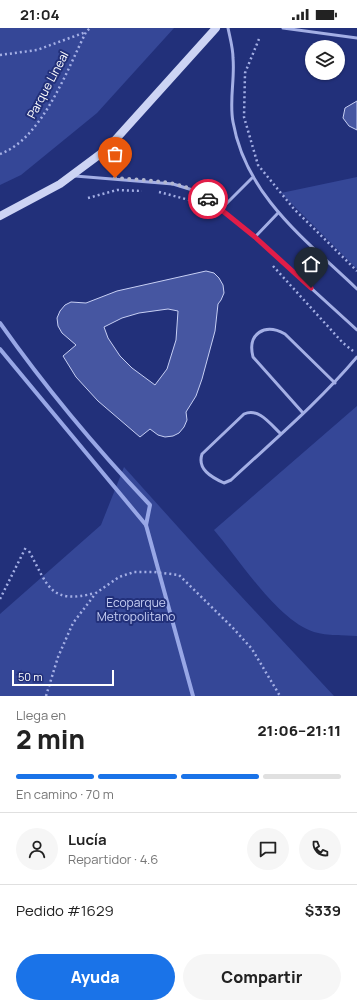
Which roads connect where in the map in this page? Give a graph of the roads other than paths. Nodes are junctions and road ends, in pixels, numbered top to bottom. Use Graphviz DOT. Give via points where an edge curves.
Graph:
graph roads {
  1 [pos="216,28"];
  2 [pos="228,28"];
  3 [pos="282,28"];
  4 [pos="357,38"];
  5 [pos="73,176"];
  6 [pos="252,178"];
  7 [pos="221,209"];
  8 [pos="278,213"];
  9 [pos="0,216"];
  10 [pos="255,237"];
  11 [pos="357,289"];
  12 [pos="357,330"];
  13 [pos="357,357"];
  14 [pos="335,383"];
  15 [pos="303,413"];
  16 [pos="281,434"];
  1 -- 5 [label="main road" via="107,149"];
  2 -- 6 [label="lane" via="234,59 232,120 237,143"];
  3 -- 4 [label="lane"];
  5 -- 7 [label="lane" via="173,184 200,192"];
  5 -- 9 [label="main road"];
  6 -- 7 [label="lane"];
  6 -- 8 [label="lane"];
  7 -- 10 [label="lane"];
  8 -- 10 [label="lane"];
  8 -- 11 [label="lane"];
  10 -- 12 [label="lane"];
  13 -- 14 [label="lane"];
  14 -- 15 [label="lane"];
  14 -- 15 [label="lane" via="285,334 276,329 258,333 250,348 253,357"];
  15 -- 16 [label="lane"];
  16 -- 16 [label="lane" via="256,412 249,412 202,454 201,466 211,477 224,483 231,480"];
}
